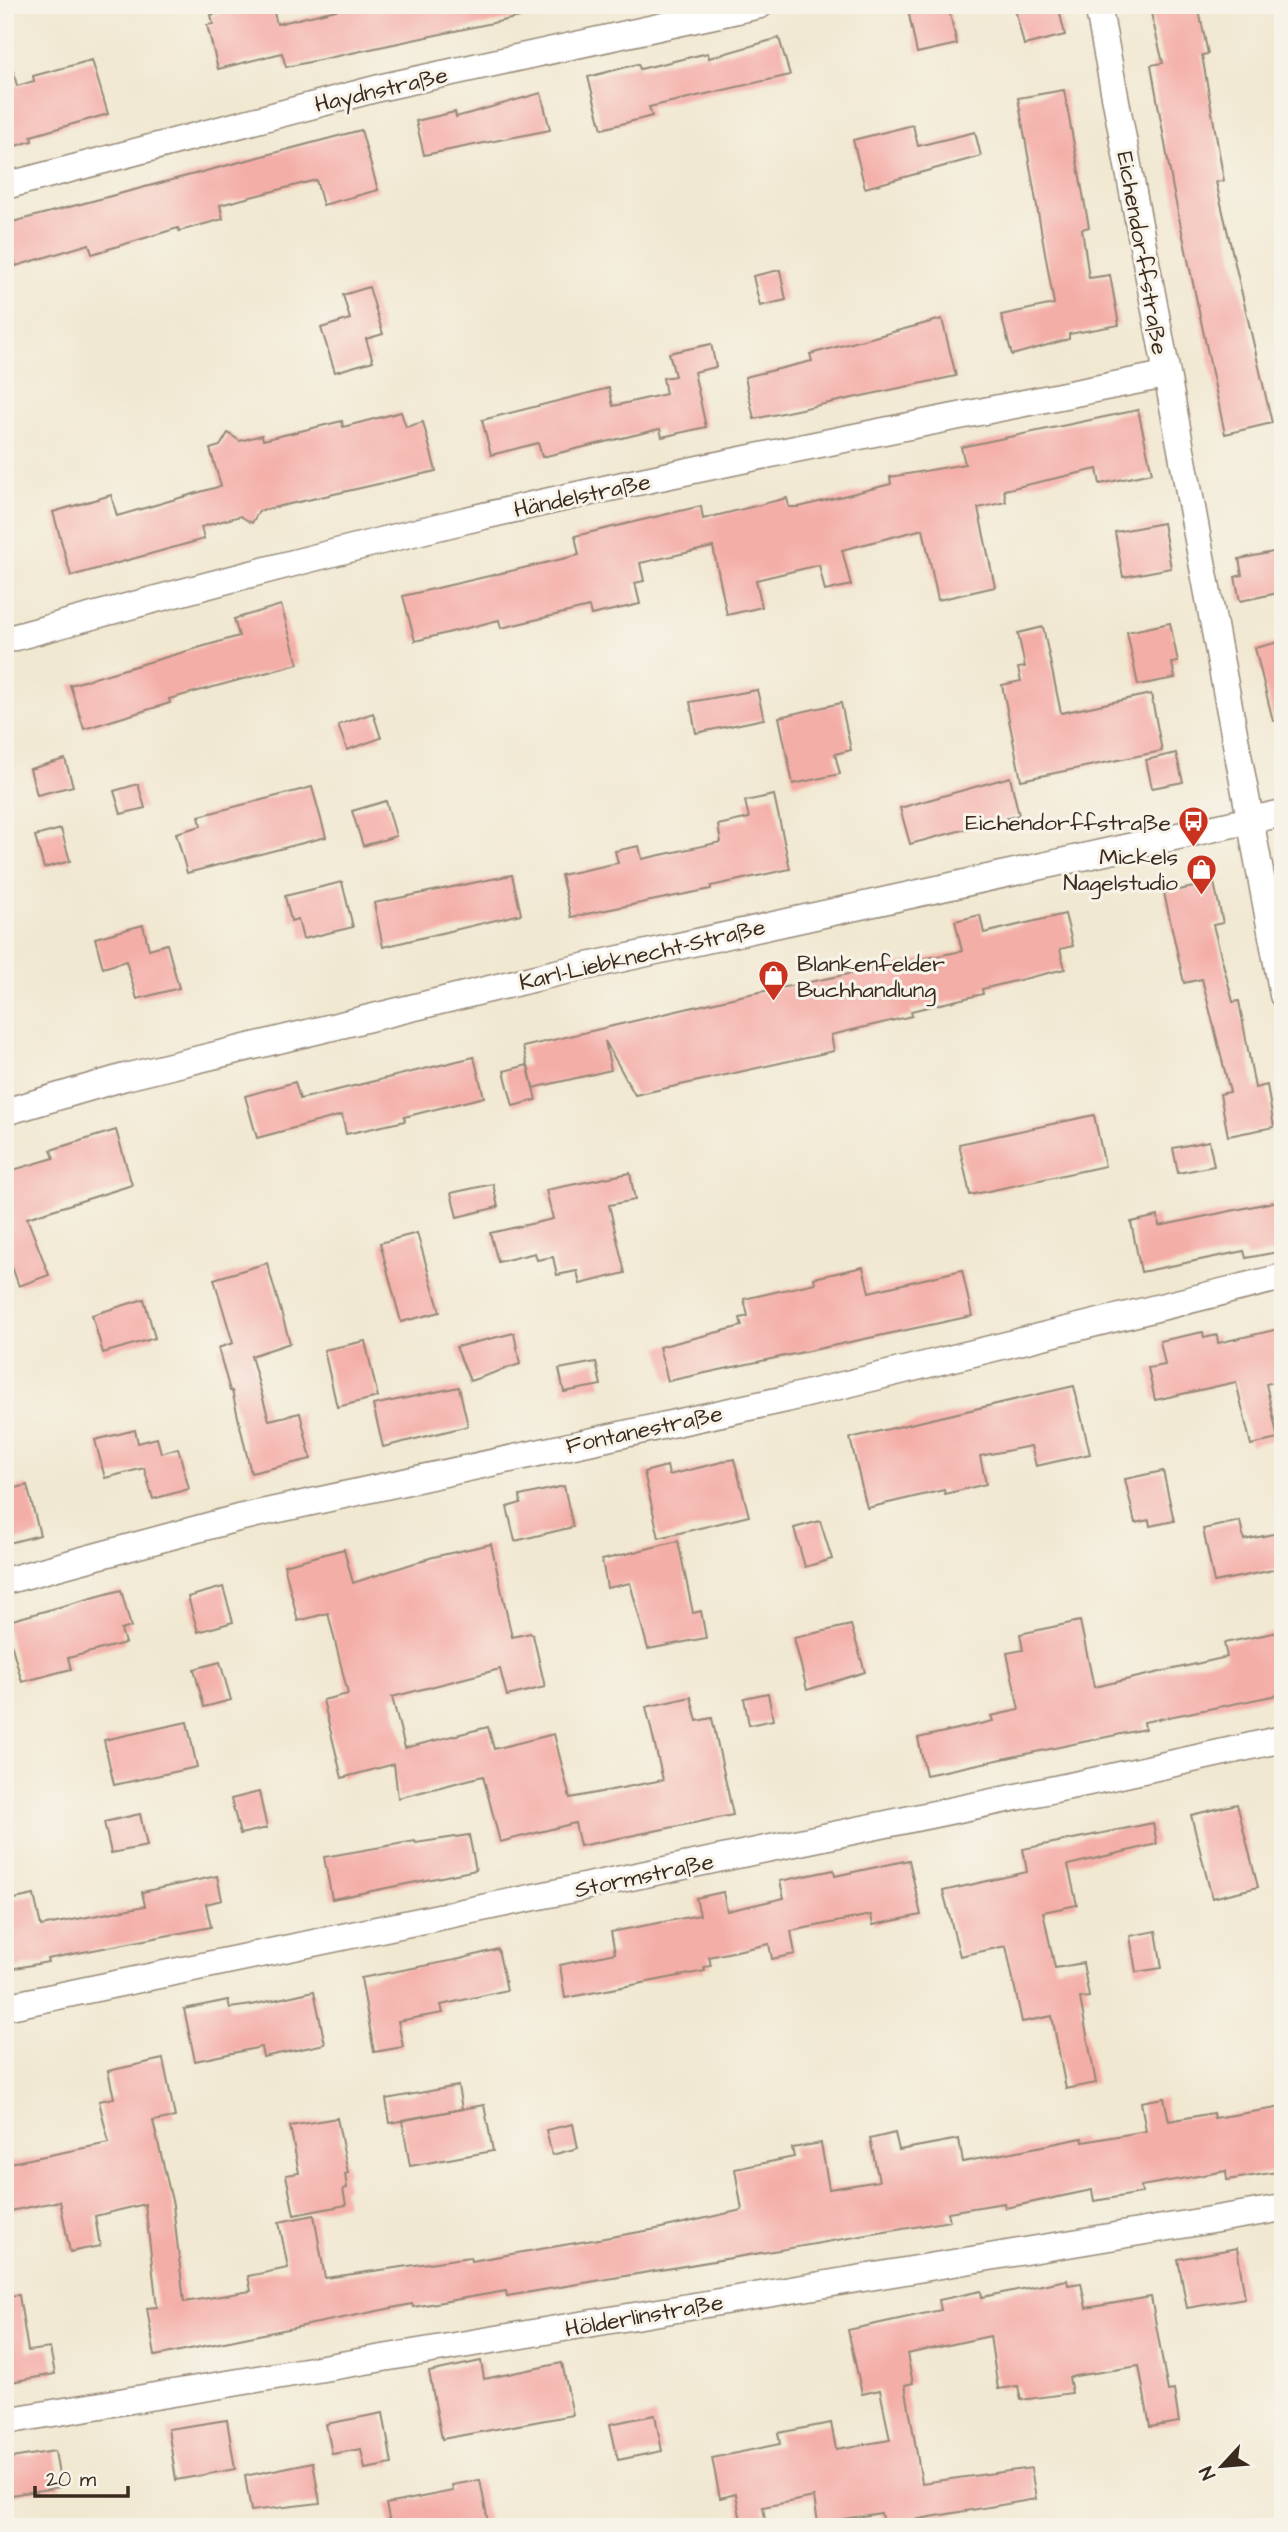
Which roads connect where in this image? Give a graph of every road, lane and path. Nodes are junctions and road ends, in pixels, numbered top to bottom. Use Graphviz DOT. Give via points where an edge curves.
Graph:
graph roads {
  1 [pos="760,5"];
  2 [pos="1098,5"];
  3 [pos="5,186"];
  4 [pos="1165,375"];
  5 [pos="5,640"];
  6 [pos="1283,813"];
  7 [pos="1249,820"];
  8 [pos="1283,995"];
  9 [pos="5,1112"];
  10 [pos="1283,1277"];
  11 [pos="5,1581"];
  12 [pos="1283,1739"];
  13 [pos="5,2007"];
  14 [pos="1283,2208"];
  15 [pos="5,2421"];
  1 -- 3 [label="street, Haydnstraße" via="383,87"];
  2 -- 4 [label="street, Eichendorffstraße"];
  4 -- 5 [label="street, Händelstraße" via="471,520"];
  4 -- 7 [label="street, Eichendorffstraße"];
  6 -- 7 [label="street, Karl-Liebknecht-Straße"];
  7 -- 8 [label="street, Eichendorffstraße"];
  7 -- 9 [label="street, Karl-Liebknecht-Straße" via="556,972 125,1077"];
  10 -- 11 [label="street, Fontanestraße" via="786,1399 238,1518"];
  12 -- 13 [label="street, Stormstraße"];
  14 -- 15 [label="street, Hölderlinstraße"];
}
